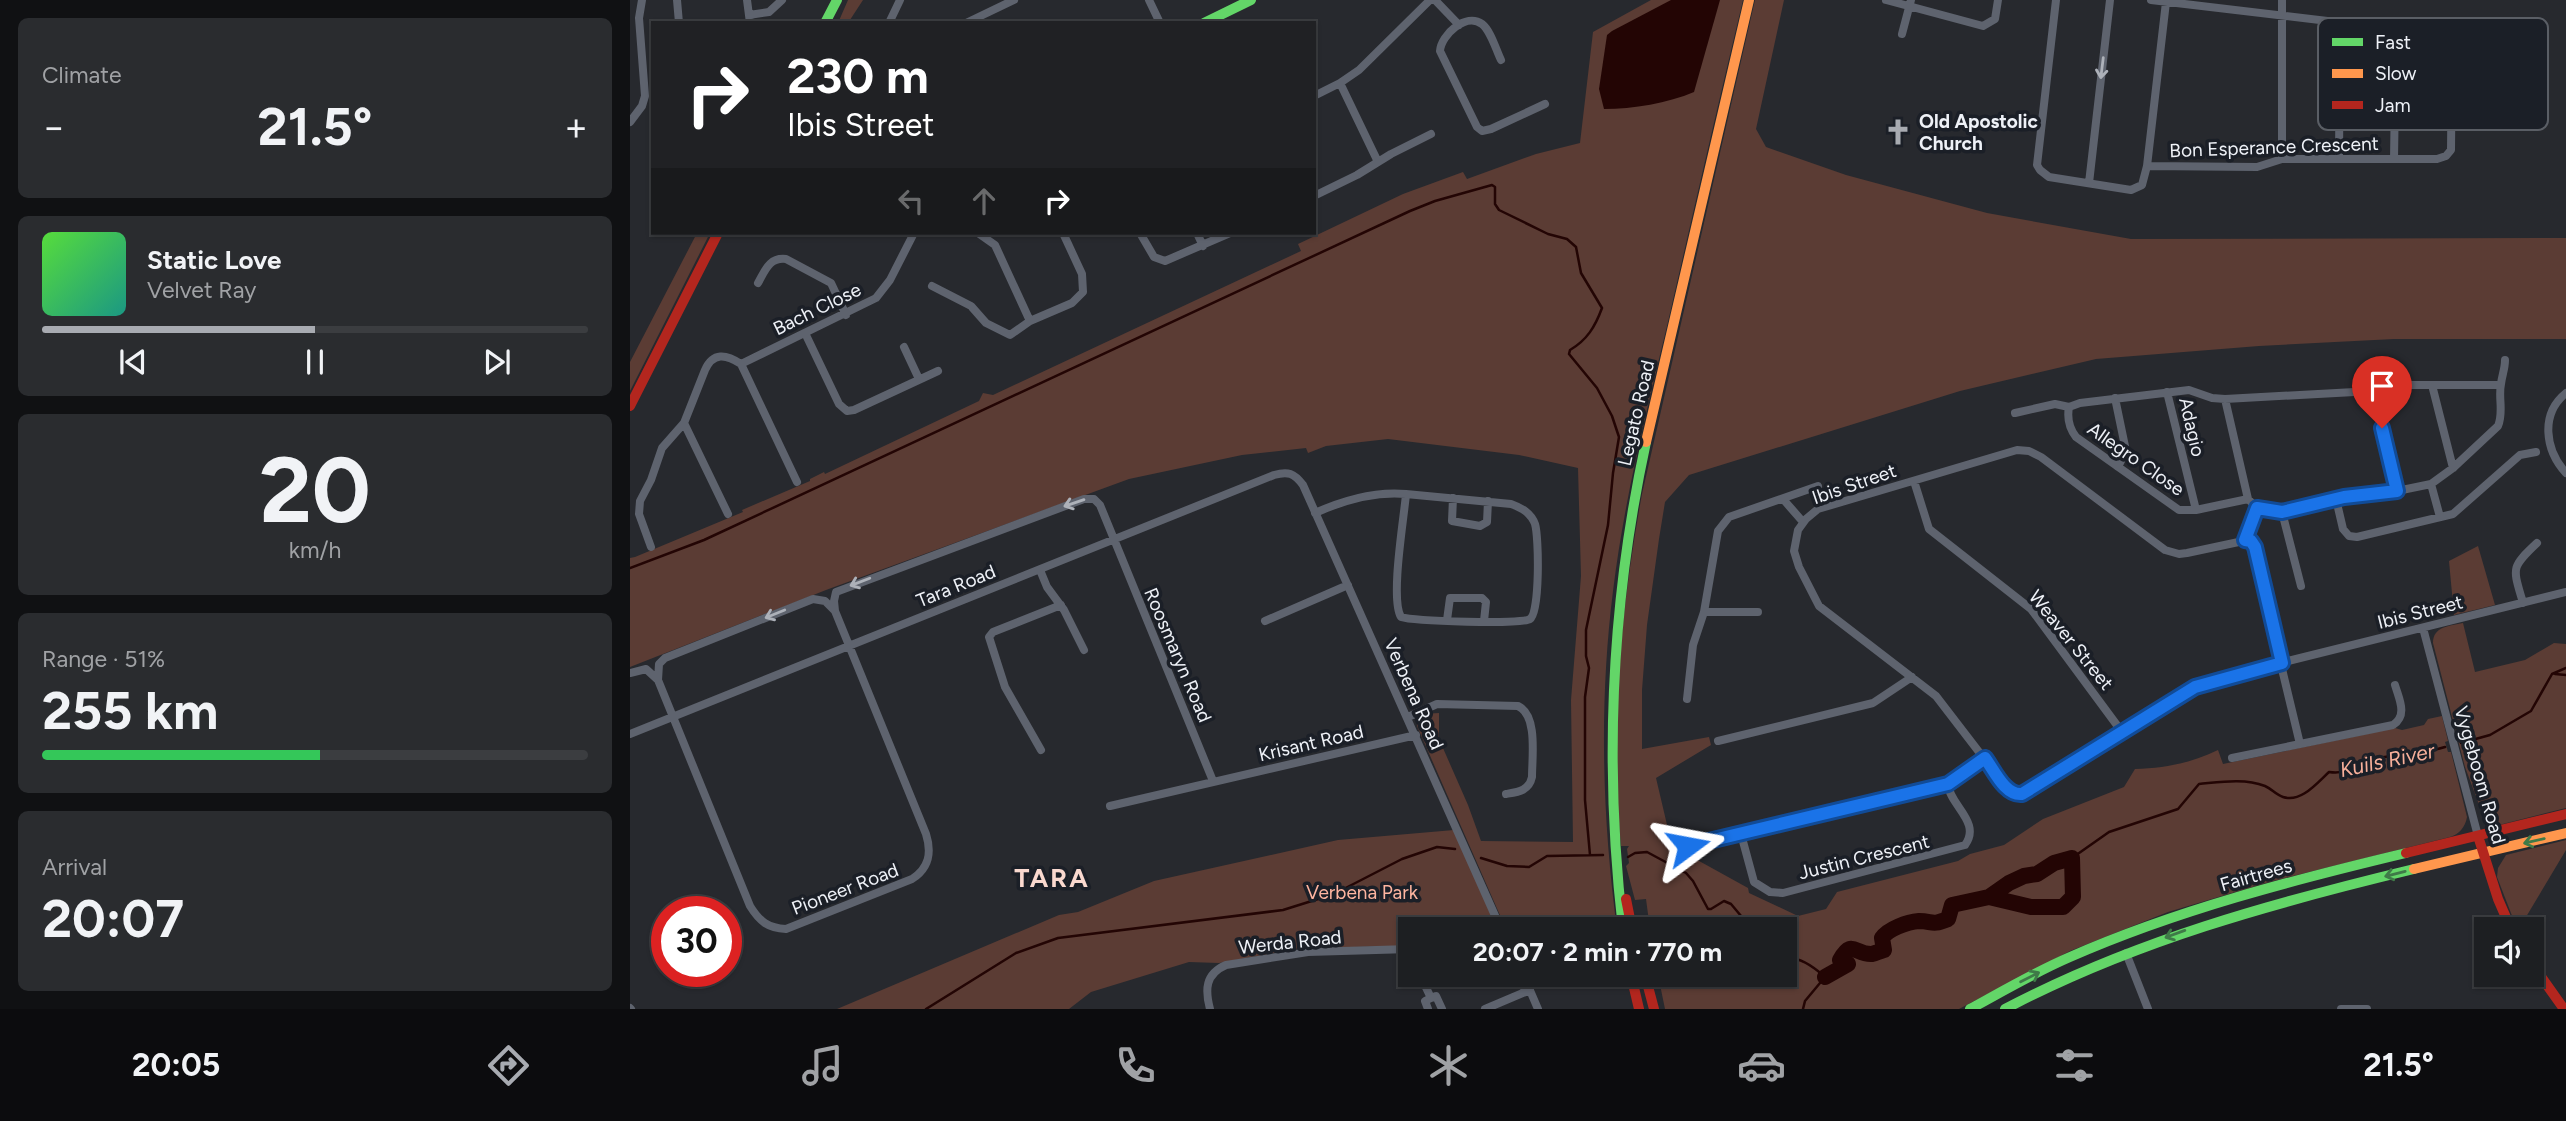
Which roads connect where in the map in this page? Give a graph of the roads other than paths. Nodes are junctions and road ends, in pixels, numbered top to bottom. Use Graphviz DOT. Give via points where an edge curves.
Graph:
graph roads {
  1 [pos="642,0"];
  2 [pos="677,0"];
  3 [pos="747,0"];
  4 [pos="782,0"];
  5 [pos="837,0"];
  6 [pos="901,0"];
  7 [pos="1014,0"];
  8 [pos="1149,0"];
  9 [pos="1251,0"];
  10 [pos="1432,0"];
  11 [pos="1749,0"];
  12 [pos="1886,0"];
  13 [pos="1998,0"];
  14 [pos="2056,0"];
  15 [pos="2110,0"];
  16 [pos="2151,0"];
  17 [pos="2282,0"];
  18 [pos="2166,2"];
  19 [pos="1910,3"];
  20 [pos="2282,15"];
  21 [pos="749,19"];
  22 [pos="2318,19"];
  23 [pos="679,21"];
  24 [pos="826,21"];
  25 [pos="890,21"];
  26 [pos="970,21"];
  27 [pos="1159,21"];
  28 [pos="1208,21"];
  29 [pos="1459,25"];
  30 [pos="1902,34"];
  31 [pos="1501,60"];
  32 [pos="648,77"];
  33 [pos="1340,83"];
  34 [pos="1316,95"];
  35 [pos="1545,104"];
  36 [pos="630,122"];
  37 [pos="2339,130"];
  38 [pos="2394,130"];
  39 [pos="2450,130"];
  40 [pos="1431,134"];
  41 [pos="2282,159"];
  42 [pos="2339,159"];
  43 [pos="2394,159"];
  44 [pos="1378,162"];
  45 [pos="2147,166"];
  46 [pos="2089,183"];
  47 [pos="1316,195"];
  48 [pos="717,235"];
  49 [pos="913,235"];
  50 [pos="983,235"];
  51 [pos="1064,235"];
  52 [pos="1141,235"];
  53 [pos="1198,235"];
  54 [pos="1226,235"];
  55 [pos="1203,246"];
  56 [pos="758,284"];
  57 [pos="932,286"];
  58 [pos="846,315"];
  59 [pos="1030,321"];
  60 [pos="805,333"];
  61 [pos="904,347"];
  62 [pos="2505,360"];
  63 [pos="741,364"];
  64 [pos="938,371"];
  65 [pos="919,379"];
  66 [pos="2432,385"];
  67 [pos="2500,385"];
  68 [pos="2373,391"];
  69 [pos="2168,392"];
  70 [pos="2566,393"];
  71 [pos="2115,398"];
  72 [pos="2225,399"];
  73 [pos="630,406"];
  74 [pos="2069,407"];
  75 [pos="2015,413"];
  76 [pos="684,423"];
  77 [pos="2536,452"];
  78 [pos="2118,467"];
  79 [pos="2453,468"];
  80 [pos="2566,473"];
  81 [pos="1294,474"];
  82 [pos="1914,481"];
  83 [pos="797,482"];
  84 [pos="2431,484"];
  85 [pos="1818,486"];
  86 [pos="2397,491"];
  87 [pos="1406,494"];
  88 [pos="1453,498"];
  89 [pos="1783,499"];
  90 [pos="2248,499"];
  91 [pos="2336,499"];
  92 [pos="1488,501"];
  93 [pos="2257,508"];
  94 [pos="2196,510"];
  95 [pos="2282,512"];
  96 [pos="1315,513"];
  97 [pos="727,514"];
  98 [pos="2440,517"];
  99 [pos="1803,523"];
  100 [pos="2245,540"];
  101 [pos="1114,541"];
  102 [pos="2538,543"];
  103 [pos="651,547"];
  104 [pos="1040,570"];
  105 [pos="1348,585"];
  106 [pos="2301,586"];
  107 [pos="2566,592"];
  108 [pos="2523,603"];
  109 [pos="1061,605"];
  110 [pos="835,611"];
  111 [pos="1704,612"];
  112 [pos="1758,612"];
  113 [pos="1447,620"];
  114 [pos="1265,621"];
  115 [pos="1484,621"];
  116 [pos="2423,628"];
  117 [pos="849,646"];
  118 [pos="1084,650"];
  119 [pos="2282,663"];
  120 [pos="630,673"];
  121 [pos="1912,677"];
  122 [pos="659,680"];
  123 [pos="2395,685"];
  124 [pos="1687,699"];
  125 [pos="673,716"];
  126 [pos="1408,718"];
  127 [pos="2122,732"];
  128 [pos="630,734"];
  129 [pos="1416,735"];
  130 [pos="1718,741"];
  131 [pos="2300,744"];
  132 [pos="1041,750"];
  133 [pos="1985,758"];
  134 [pos="2232,758"];
  135 [pos="1213,780"];
  136 [pos="1948,784"];
  137 [pos="1506,794"];
  138 [pos="1110,806"];
  139 [pos="2566,814"];
  140 [pos="2566,833"];
  141 [pos="1741,834"];
  142 [pos="2478,836"];
  143 [pos="1614,842"];
  144 [pos="1688,846"];
  145 [pos="2484,852"];
  146 [pos="1496,917"];
  147 [pos="1621,917"];
  148 [pos="1630,917"];
  149 [pos="2506,917"];
  150 [pos="1398,950"];
  151 [pos="2126,953"];
  152 [pos="2544,981"];
  153 [pos="1426,987"];
  154 [pos="1524,987"];
  155 [pos="1634,987"];
  156 [pos="1648,987"];
  157 [pos="1529,989"];
  158 [pos="1431,998"];
  159 [pos="1210,1009"];
  160 [pos="1428,1009"];
  161 [pos="1442,1009"];
  162 [pos="1485,1009"];
  163 [pos="1538,1009"];
  164 [pos="1639,1009"];
  165 [pos="1654,1009"];
  166 [pos="1970,1009"];
  167 [pos="2005,1009"];
  168 [pos="2148,1009"];
  169 [pos="2341,1009"];
  170 [pos="2367,1009"];
  171 [pos="2564,1009"];
  1 -- 32 [label="street" via="639,18"];
  2 -- 23 [label="street"];
  3 -- 21 [label="street"];
  4 -- 21 [label="street" via="769,12"];
  5 -- 24 [label="main road"];
  6 -- 25 [label="street"];
  7 -- 26 [label="street"];
  8 -- 27 [label="street"];
  9 -- 28 [label="main road"];
  10 -- 29 [label="street"];
  10 -- 33 [label="street"];
  11 -- 143 [label="main road, Legato Road" via="1638,481 1623,574 1615,670"];
  12 -- 19 [label="street"];
  13 -- 19 [label="street" via="1995,19 1983,26"];
  14 -- 46 [label="street, Bon Esperance Crescent" via="2038,165 2049,177"];
  15 -- 46 [label="street, one-way"];
  16 -- 18 [label="street, Bon Esperance Crescent"];
  17 -- 20 [label="street"];
  18 -- 20 [label="street, Bon Esperance Crescent"];
  18 -- 45 [label="street"];
  19 -- 30 [label="street"];
  20 -- 22 [label="street, Bon Esperance Crescent"];
  20 -- 41 [label="street"];
  29 -- 31 [label="street" via="1483,24"];
  29 -- 35 [label="street" via="1443,38 1440,51 1479,129 1491,129"];
  32 -- 36 [label="street" via="639,112"];
  33 -- 34 [label="street"];
  33 -- 44 [label="street"];
  37 -- 42 [label="street"];
  38 -- 43 [label="street"];
  39 -- 43 [label="street, Bon Esperance Crescent" via="2449,153 2437,159"];
  40 -- 44 [label="street"];
  41 -- 42 [label="street, Bon Esperance Crescent"];
  41 -- 45 [label="street, Bon Esperance Crescent" via="2257,167"];
  42 -- 43 [label="street, Bon Esperance Crescent"];
  44 -- 47 [label="street"];
  45 -- 46 [label="street, Bon Esperance Crescent" via="2138,189"];
  48 -- 73 [label="main road"];
  49 -- 58 [label="street, Bach Close" via="881,294"];
  50 -- 59 [label="street" via="995,245"];
  51 -- 59 [label="street" via="1082,274 1083,292 1072,303"];
  52 -- 55 [label="street" via="1154,257 1162,261"];
  53 -- 55 [label="street"];
  54 -- 55 [label="street"];
  56 -- 58 [label="street" via="772,261 786,259 831,283"];
  57 -- 59 [label="street" via="971,306 986,323 1008,335"];
  58 -- 60 [label="street, Bach Close"];
  60 -- 63 [label="street, Bach Close"];
  60 -- 65 [label="street" via="844,409 854,410"];
  61 -- 65 [label="street"];
  62 -- 67 [label="street"];
  63 -- 76 [label="street" via="727,356 711,359"];
  63 -- 83 [label="street"];
  64 -- 65 [label="street"];
  66 -- 67 [label="street, Allegro Close"];
  66 -- 68 [label="street, Allegro Close"];
  66 -- 79 [label="street"];
  67 -- 79 [label="street" via="2498,426"];
  68 -- 72 [label="street, Allegro Close"];
  68 -- 86 [label="street"];
  69 -- 71 [label="street, Allegro Close"];
  69 -- 72 [label="street, Allegro Close" via="2194,391"];
  69 -- 94 [label="street, Adagio"];
  70 -- 80 [label="street" via="2547,424 2553,457"];
  71 -- 74 [label="street, Allegro Close"];
  71 -- 78 [label="street" via="2126,451"];
  72 -- 90 [label="street"];
  74 -- 75 [label="street" via="2055,404"];
  74 -- 78 [label="street, Allegro Close" via="2072,432"];
  76 -- 97 [label="street"];
  76 -- 103 [label="street" via="662,448 640,501 639,514"];
  77 -- 98 [label="street" via="2520,455 2456,512"];
  78 -- 94 [label="street, Allegro Close" via="2173,508"];
  79 -- 84 [label="street"];
  81 -- 96 [label="street, Verbena Road"];
  81 -- 101 [label="street, Tara Road" via="1274,475"];
  82 -- 99 [label="street, Ibis Street" via="1818,509"];
  82 -- 100 [label="street, Ibis Street" via="2022,450 2041,457 2165,550 2187,553"];
  82 -- 127 [label="street, Weaver Street" via="1929,529 2031,609"];
  84 -- 86 [label="street"];
  84 -- 98 [label="street"];
  85 -- 89 [label="street"];
  86 -- 91 [label="street"];
  87 -- 88 [label="street"];
  87 -- 96 [label="street" via="1361,497"];
  87 -- 113 [label="street" via="1398,611 1404,618"];
  88 -- 92 [label="street"];
  88 -- 92 [label="street" via="1452,521 1480,526 1487,522"];
  89 -- 99 [label="street"];
  89 -- 111 [label="street" via="1728,517 1722,524"];
  90 -- 93 [label="street"];
  90 -- 94 [label="street, Allegro Close"];
  91 -- 95 [label="street"];
  91 -- 98 [label="street" via="2343,529 2353,537"];
  92 -- 115 [label="street" via="1511,503 1530,515 1536,526 1538,573 1531,619"];
  93 -- 95 [label="street"];
  93 -- 100 [label="street"];
  95 -- 106 [label="street"];
  96 -- 105 [label="street, Verbena Road"];
  99 -- 121 [label="street, Ibis Street" via="1796,537 1796,559 1819,607"];
  100 -- 119 [label="street" via="2255,547"];
  101 -- 104 [label="street, Tara Road"];
  101 -- 110 [label="street, Roosmaryn Road, one-way" via="1100,505 1094,499 1084,499 839,590"];
  101 -- 135 [label="street, Roosmaryn Road"];
  102 -- 108 [label="street" via="2516,564"];
  104 -- 109 [label="street"];
  104 -- 117 [label="street, Tara Road"];
  105 -- 114 [label="street"];
  105 -- 126 [label="street, Verbena Road"];
  107 -- 108 [label="street, Ibis Street"];
  108 -- 116 [label="street, Ibis Street"];
  109 -- 118 [label="street"];
  109 -- 132 [label="street" via="989,637 1005,687"];
  110 -- 117 [label="street, Pioneer Road"];
  110 -- 122 [label="street, one-way" via="825,601 813,599 665,659 659,664"];
  111 -- 112 [label="street"];
  111 -- 124 [label="street" via="1693,645"];
  113 -- 115 [label="street"];
  113 -- 115 [label="street" via="1450,598 1482,598 1486,602"];
  116 -- 119 [label="street, Ibis Street"];
  116 -- 142 [label="street, Vygeboom Road"];
  117 -- 125 [label="street, Tara Road"];
  117 -- 125 [label="street, Pioneer Road" via="929,843 926,866 900,884 786,929 761,922"];
  119 -- 127 [label="street, Ibis Street" via="2195,687"];
  119 -- 131 [label="street"];
  120 -- 122 [label="street" via="646,669"];
  121 -- 130 [label="street" via="1873,703"];
  121 -- 133 [label="street, Ibis Street" via="1936,695"];
  122 -- 125 [label="street, Pioneer Road"];
  123 -- 131 [label="street" via="2402,714 2393,725"];
  125 -- 128 [label="street, Tara Road"];
  126 -- 129 [label="street, Verbena Road"];
  126 -- 137 [label="street" via="1437,704 1523,708 1531,720 1532,778 1522,791"];
  127 -- 133 [label="street, Ibis Street" via="2019,795 2009,790"];
  129 -- 135 [label="street, Krisant Road"];
  129 -- 146 [label="street, Verbena Road"];
  131 -- 134 [label="street"];
  133 -- 136 [label="street"];
  135 -- 138 [label="street, Krisant Road"];
  136 -- 141 [label="street"];
  136 -- 141 [label="street, Justin Crescent" via="1969,825 1970,838 1965,845 1783,893 1770,892 1754,882"];
  139 -- 142 [label="main road, Fairtrees"];
  140 -- 145 [label="main road, Fairtrees, one-way"];
  141 -- 144 [label="street"];
  142 -- 145 [label="main road, Vygeboom Road"];
  166 -- 142 [label="main road, Fairtrees, one-way" via="2082,952 2183,915 2270,887"];
  143 -- 147 [label="main road, Legato Road"];
  143 -- 148 [label="main road, Legato Road"];
  145 -- 149 [label="main road, Vygeboom Road"];
  145 -- 151 [label="main road, Fairtrees, one-way" via="2231,916"];
  150 -- 159 [label="street, Werda Road" via="1308,952 1226,965 1215,971 1208,983"];
  151 -- 167 [label="main road, Fairtrees"];
  151 -- 168 [label="street"];
  152 -- 171 [label="main road"];
  153 -- 158 [label="street"];
  154 -- 157 [label="street"];
  155 -- 164 [label="main road"];
  156 -- 165 [label="main road"];
  157 -- 162 [label="street"];
  157 -- 163 [label="street"];
  158 -- 160 [label="street" via="1425,1001"];
  158 -- 161 [label="street" via="1436,996"];
  169 -- 170 [label="street"];
}
